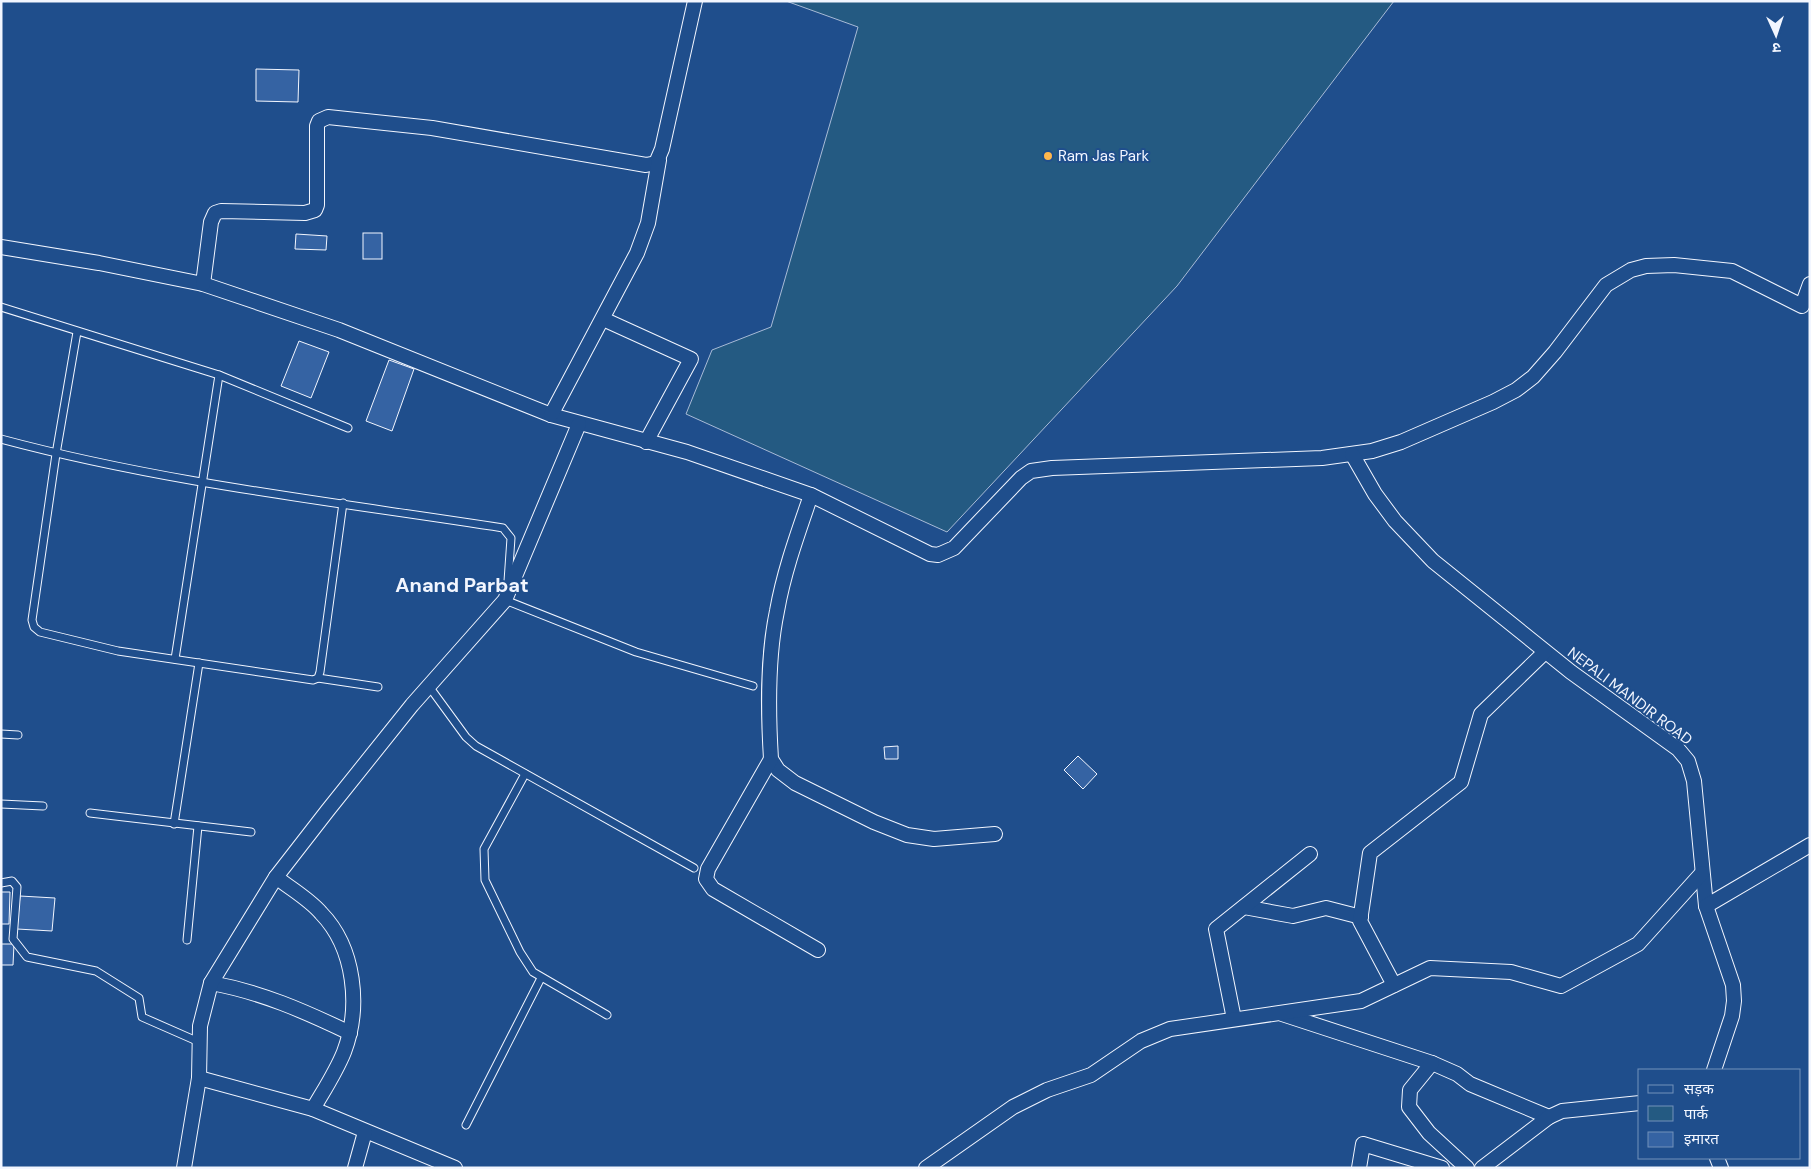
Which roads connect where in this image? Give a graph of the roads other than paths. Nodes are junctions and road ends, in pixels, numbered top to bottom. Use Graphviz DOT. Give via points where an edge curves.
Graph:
graph roads {
  1 [pos="696,1"];
  2 [pos="659,160"];
  3 [pos="1,247"];
  4 [pos="203,284"];
  5 [pos="1810,284"];
  6 [pos="1,307"];
  7 [pos="1806,307"];
  8 [pos="604,319"];
  9 [pos="77,332"];
  10 [pos="219,375"];
  11 [pos="551,415"];
  12 [pos="579,424"];
  13 [pos="348,428"];
  14 [pos="1,439"];
  15 [pos="646,442"];
  16 [pos="56,454"];
  17 [pos="1352,454"];
  18 [pos="203,481"];
  19 [pos="811,495"];
  20 [pos="343,503"];
  21 [pos="506,597"];
  22 [pos="1546,652"];
  23 [pos="175,659"];
  24 [pos="199,663"];
  25 [pos="318,678"];
  26 [pos="428,686"];
  27 [pos="753,686"];
  28 [pos="378,687"];
  29 [pos="1,734"];
  30 [pos="18,736"];
  31 [pos="771,760"];
  32 [pos="524,774"];
  33 [pos="1,804"];
  34 [pos="43,806"];
  35 [pos="90,813"];
  36 [pos="174,824"];
  37 [pos="198,826"];
  38 [pos="251,832"];
  39 [pos="995,834"];
  40 [pos="1810,845"];
  41 [pos="1310,854"];
  42 [pos="694,868"];
  43 [pos="1702,873"];
  44 [pos="276,877"];
  45 [pos="1,883"];
  46 [pos="1706,906"];
  47 [pos="1244,907"];
  48 [pos="1361,917"];
  49 [pos="187,940"];
  50 [pos="818,950"];
  51 [pos="541,978"];
  52 [pos="211,983"];
  53 [pos="1394,985"];
  54 [pos="1278,1013"];
  55 [pos="607,1015"];
  56 [pos="1234,1020"];
  57 [pos="350,1033"];
  58 [pos="199,1042"];
  59 [pos="1432,1064"];
  60 [pos="1714,1069"];
  61 [pos="199,1078"];
  62 [pos="1638,1104"];
  63 [pos="313,1109"];
  64 [pos="1549,1117"];
  65 [pos="466,1125"];
  66 [pos="365,1132"];
  67 [pos="184,1168"];
  68 [pos="355,1168"];
  69 [pos="455,1168"];
  70 [pos="926,1168"];
  71 [pos="1359,1168"];
  72 [pos="1442,1168"];
  73 [pos="1467,1168"];
  74 [pos="1482,1168"];
  1 -- 2 [label="street"];
  2 -- 4 [label="street" via="651,166 432,128 328,117 317,126 315,210 305,213 221,210 215,213"];
  2 -- 8 [label="street" via="644,236"];
  3 -- 4 [label="street"];
  4 -- 11 [label="street" via="339,330"];
  5 -- 7 [label="street"];
  6 -- 9 [label="lane"];
  7 -- 17 [label="street" via="1732,270 1674,265 1632,270 1606,285 1550,358 1516,390 1438,427 1394,444"];
  8 -- 11 [label="street"];
  8 -- 15 [label="street" via="691,359"];
  9 -- 10 [label="lane"];
  9 -- 16 [label="lane"];
  10 -- 13 [label="lane"];
  10 -- 18 [label="lane"];
  11 -- 12 [label="street"];
  12 -- 15 [label="street"];
  12 -- 21 [label="street"];
  14 -- 16 [label="lane"];
  15 -- 19 [label="street" via="693,454"];
  16 -- 18 [label="lane"];
  16 -- 23 [label="lane" via="32,620 34,627 40,632 118,651"];
  17 -- 19 [label="street" via="1031,471 954,548 938,555 930,554"];
  17 -- 22 [label="street, NEPALI MANDIR ROAD" via="1380,501 1417,545 1478,599"];
  18 -- 20 [label="lane"];
  18 -- 23 [label="lane"];
  19 -- 31 [label="street" via="792,551 775,620 770,660"];
  20 -- 21 [label="lane" via="503,528 511,538"];
  20 -- 25 [label="lane"];
  21 -- 26 [label="street"];
  21 -- 27 [label="lane" via="636,652"];
  22 -- 43 [label="street, NEPALI MANDIR ROAD" via="1678,749 1688,760 1694,780"];
  22 -- 48 [label="street" via="1481,714 1461,782 1370,853"];
  23 -- 24 [label="lane"];
  24 -- 25 [label="lane" via="308,680"];
  24 -- 36 [label="lane"];
  25 -- 28 [label="lane"];
  26 -- 32 [label="lane" via="466,737"];
  26 -- 44 [label="street"];
  29 -- 30 [label="lane"];
  31 -- 39 [label="street" via="795,783 907,835 934,839"];
  31 -- 50 [label="street" via="708,869 706,879 713,888"];
  32 -- 42 [label="lane"];
  32 -- 51 [label="lane" via="484,850 483,869 489,894 520,952"];
  33 -- 34 [label="lane"];
  35 -- 36 [label="lane"];
  36 -- 37 [label="lane"];
  37 -- 38 [label="lane"];
  37 -- 49 [label="lane"];
  40 -- 46 [label="street"];
  41 -- 47 [label="street"];
  43 -- 46 [label="street, NEPALI MANDIR ROAD"];
  43 -- 53 [label="street" via="1638,944 1561,986 1511,972 1430,968"];
  44 -- 52 [label="street"];
  44 -- 57 [label="street" via="321,912 334,927 348,960 354,1000"];
  45 -- 58 [label="lane" via="12,881 17,887 13,939 27,958 96,970 139,998 142,1017"];
  46 -- 60 [label="street, NEPALI MANDIR ROAD" via="1732,985 1734,1001"];
  47 -- 48 [label="street" via="1292,916 1326,908"];
  47 -- 56 [label="street" via="1216,929"];
  48 -- 53 [label="street" via="1360,921"];
  51 -- 55 [label="lane"];
  51 -- 65 [label="lane"];
  52 -- 57 [label="street" via="240,988 288,1004"];
  52 -- 58 [label="street"];
  53 -- 54 [label="street" via="1361,1001"];
  54 -- 56 [label="street"];
  54 -- 59 [label="street"];
  56 -- 70 [label="street" via="1197,1024 1155,1034 1091,1075 1047,1090 1013,1107"];
  57 -- 63 [label="street" via="338,1068"];
  58 -- 61 [label="street"];
  59 -- 64 [label="street" via="1457,1074 1470,1084"];
  59 -- 73 [label="street" via="1410,1090 1409,1108"];
  61 -- 63 [label="street"];
  61 -- 67 [label="street"];
  62 -- 64 [label="street" via="1562,1111"];
  63 -- 66 [label="street"];
  64 -- 74 [label="street"];
  66 -- 68 [label="street"];
  66 -- 69 [label="street"];
  71 -- 72 [label="street" via="1363,1144"];
}
